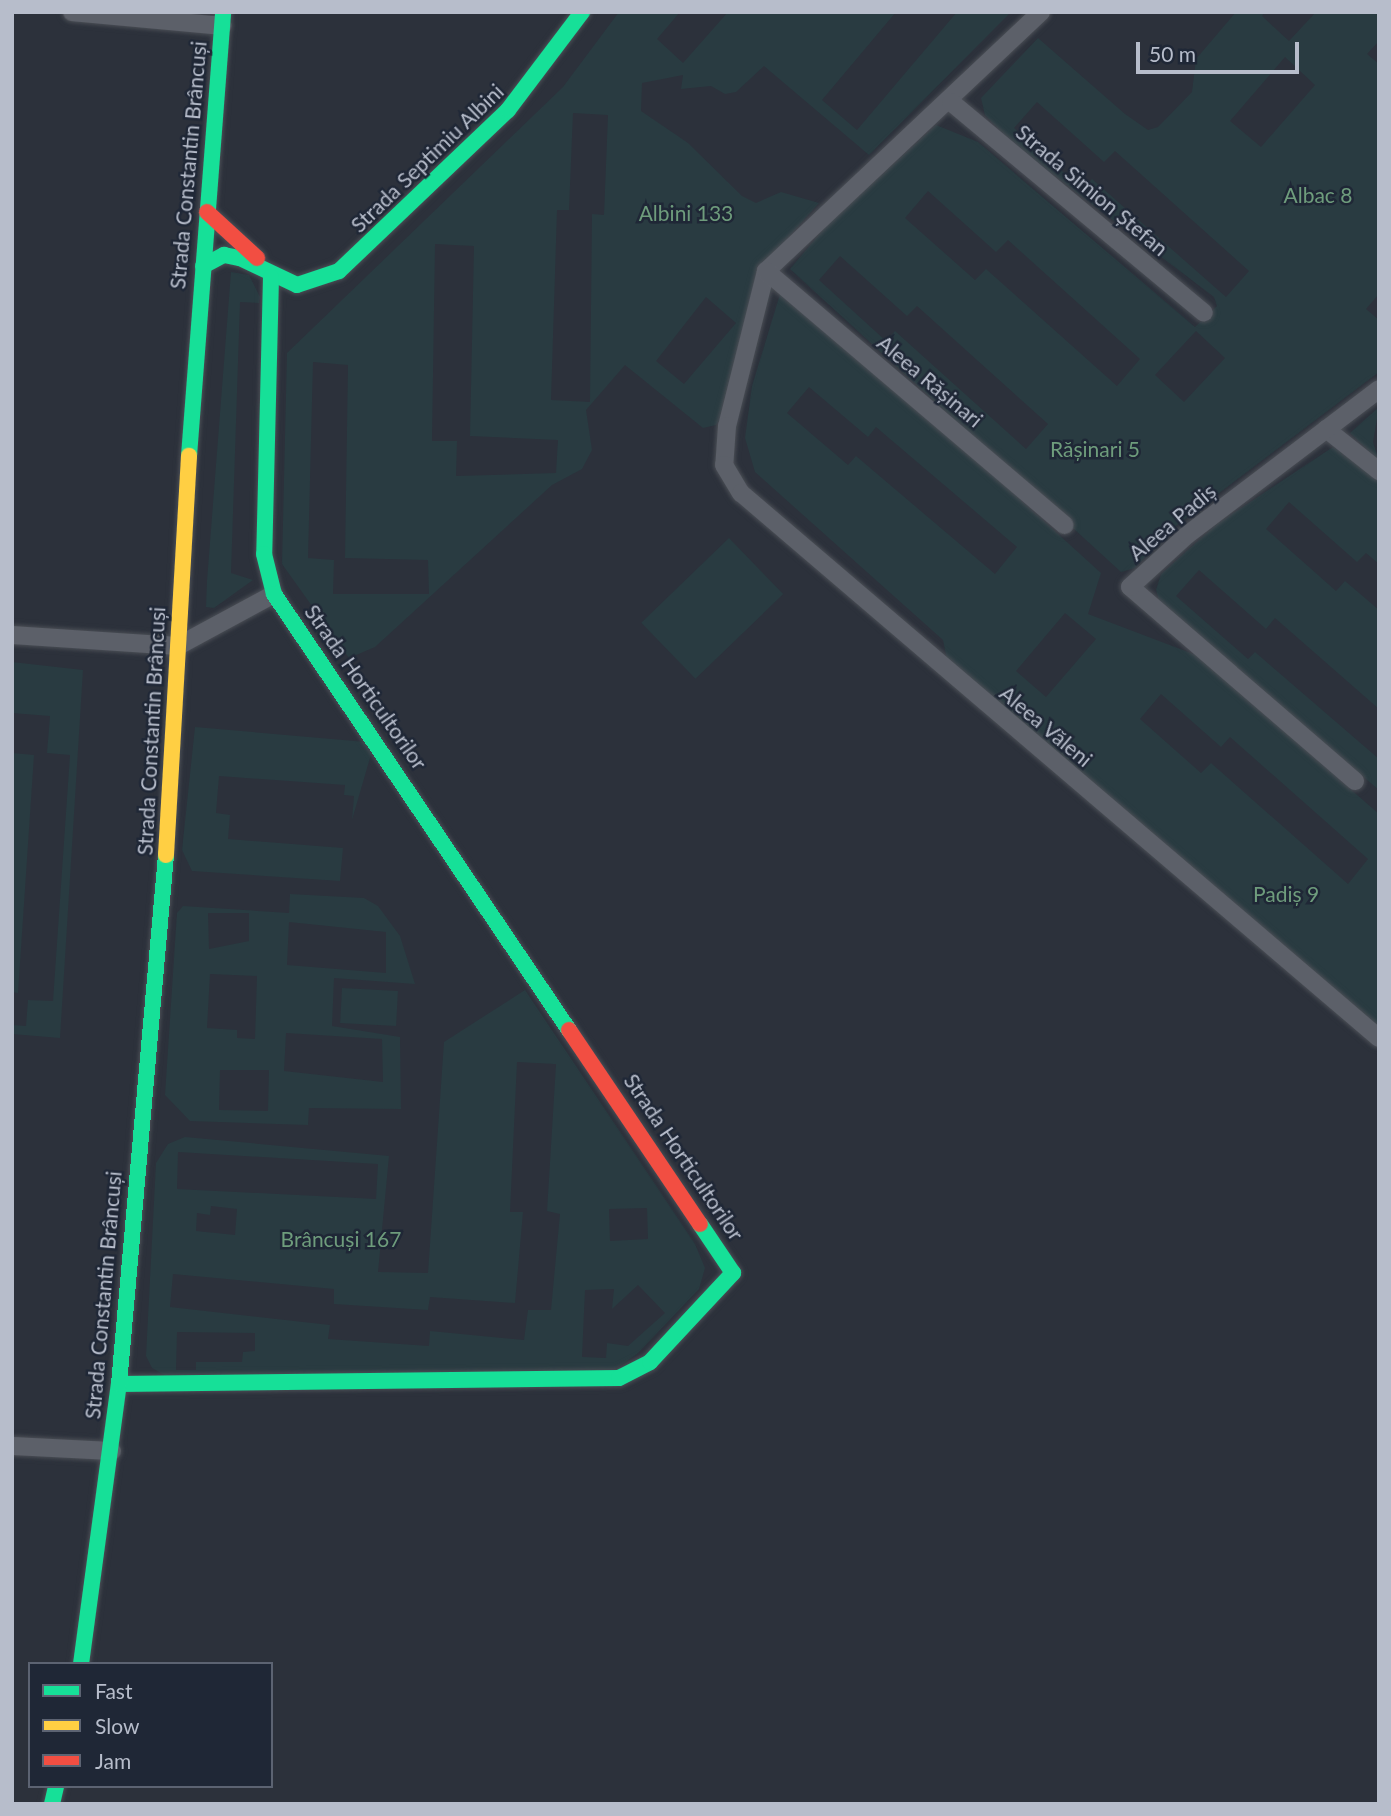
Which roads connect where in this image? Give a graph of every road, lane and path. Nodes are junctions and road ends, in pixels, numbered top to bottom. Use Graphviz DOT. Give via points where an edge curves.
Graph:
graph roads {
  1 [pos="72,12"];
  2 [pos="582,12"];
  3 [pos="1041,12"];
  4 [pos="222,19"];
  5 [pos="951,102"];
  6 [pos="206,212"];
  7 [pos="203,265"];
  8 [pos="766,271"];
  9 [pos="271,277"];
  10 [pos="1204,313"];
  11 [pos="1379,389"];
  12 [pos="1326,429"];
  13 [pos="1379,471"];
  14 [pos="1064,525"];
  15 [pos="274,594"];
  16 [pos="12,635"];
  17 [pos="178,646"];
  18 [pos="1355,781"];
  19 [pos="1379,1038"];
  20 [pos="119,1384"];
  21 [pos="12,1446"];
  22 [pos="112,1451"];
  23 [pos="81,1662"];
  1 -- 4 [label="street"];
  2 -- 9 [label="street, Strada Septimiu Albini" via="508,110 339,271 309,285"];
  3 -- 5 [label="street"];
  4 -- 6 [label="street, Strada Constantin Brâncuși"];
  5 -- 8 [label="street" via="836,199"];
  5 -- 10 [label="street, Strada Simion Ștefan"];
  6 -- 7 [label="street, Strada Constantin Brâncuși"];
  6 -- 9 [label="street"];
  7 -- 9 [label="street, Strada Septimiu Albini" via="224,255"];
  7 -- 17 [label="street, Strada Constantin Brâncuși"];
  8 -- 14 [label="street, Aleea Rășinari"];
  8 -- 19 [label="street, Aleea Văleni" via="727,426 724,464 741,493"];
  9 -- 15 [label="street, Strada Horticultorilor" via="264,554"];
  11 -- 12 [label="street, Aleea Padiș"];
  12 -- 13 [label="street"];
  12 -- 18 [label="street, Aleea Padiș" via="1130,587"];
  15 -- 17 [label="street"];
  15 -- 20 [label="street, Strada Horticultorilor" via="733,1273 650,1362 619,1378"];
  16 -- 17 [label="street"];
  17 -- 20 [label="street, Strada Constantin Brâncuși"];
  20 -- 22 [label="street, Strada Constantin Brâncuși"];
  21 -- 22 [label="street, Strada Constantin Brâncuși"];
  22 -- 23 [label="street, Strada Constantin Brâncuși"];
}
